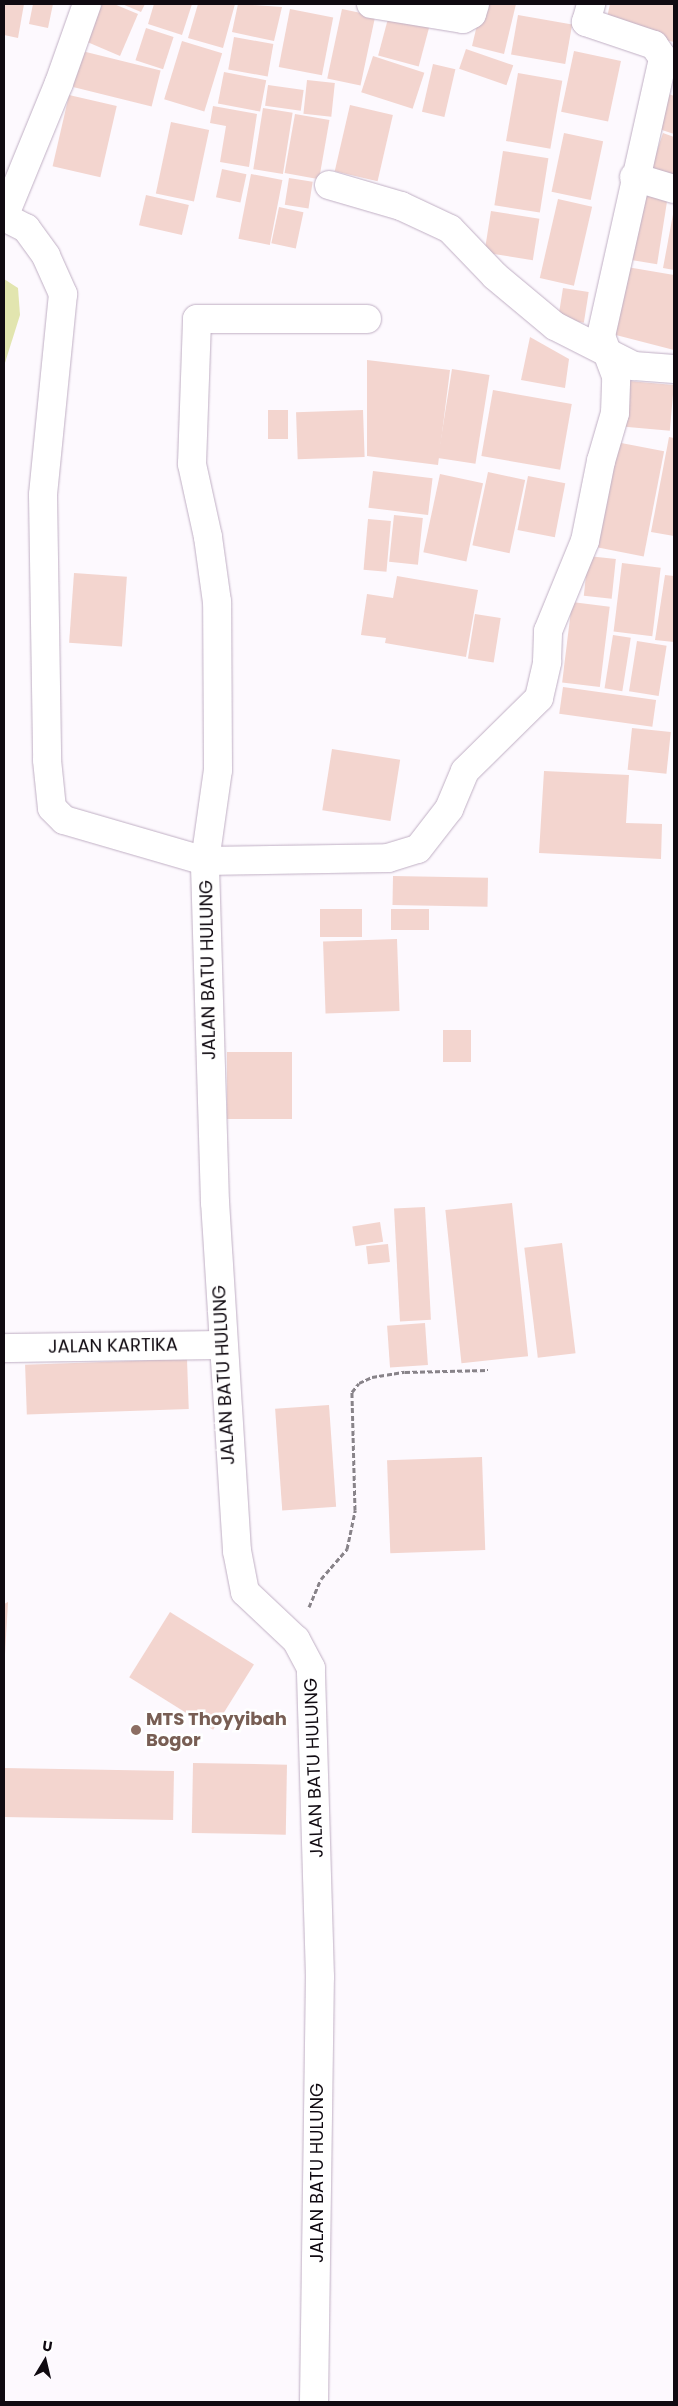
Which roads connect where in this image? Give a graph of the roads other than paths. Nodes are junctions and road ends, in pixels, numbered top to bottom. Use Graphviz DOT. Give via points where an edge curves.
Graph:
graph roads {
  1 [pos="87,4"];
  2 [pos="371,4"];
  3 [pos="475,4"];
  4 [pos="592,4"];
  5 [pos="634,177"];
  6 [pos="329,185"];
  7 [pos="674,189"];
  8 [pos="4,217"];
  9 [pos="367,320"];
  10 [pos="608,353"];
  11 [pos="674,369"];
  12 [pos="205,861"];
  13 [pos="222,1345"];
  14 [pos="4,1348"];
  15 [pos="314,2402"];
  1 -- 8 [label="street" via="59,83"];
  2 -- 3 [label="street" via="463,19 472,14"];
  4 -- 5 [label="street" via="586,22 654,45 664,58"];
  5 -- 7 [label="street"];
  5 -- 10 [label="street" via="601,336"];
  6 -- 10 [label="street" via="400,206 450,229 495,276 555,326"];
  8 -- 12 [label="street" via="26,228 46,256 63,294 43,495 47,760 52,808 64,820"];
  9 -- 12 [label="street, JALAN BATU HULUNG" via="197,319 192,464 218,602 218,770"];
  10 -- 11 [label="street" via="634,366"];
  10 -- 12 [label="street" via="616,376 615,413 601,461 585,541 548,632 547,662 539,698 465,771 449,809 418,849 388,858"];
  12 -- 13 [label="street, JALAN BATU HULUNG"];
  13 -- 14 [label="street, JALAN KARTIKA"];
  13 -- 15 [label="street, JALAN BATU HULUNG" via="236,1551 245,1592 296,1640 311,1668 320,1977"];
}
